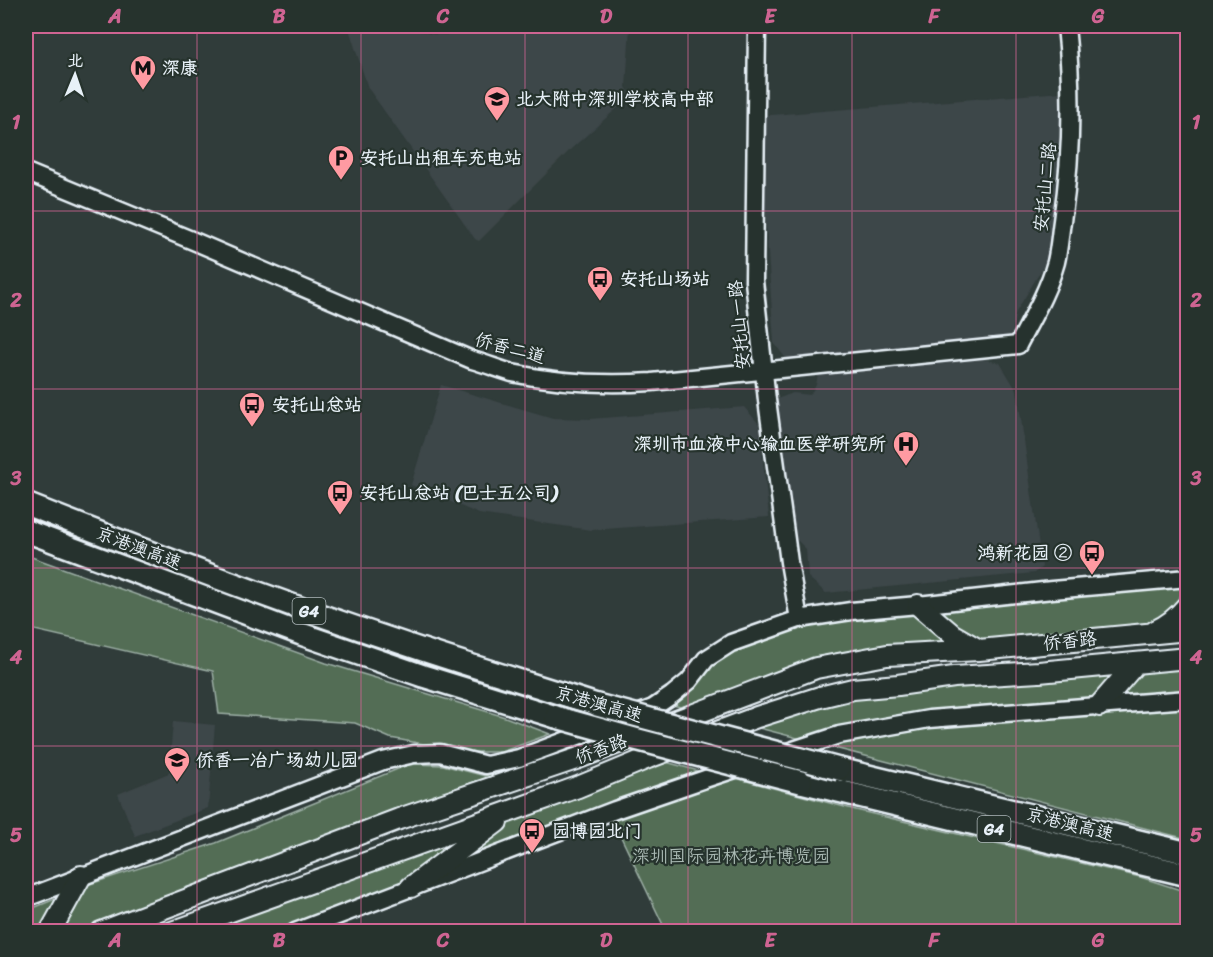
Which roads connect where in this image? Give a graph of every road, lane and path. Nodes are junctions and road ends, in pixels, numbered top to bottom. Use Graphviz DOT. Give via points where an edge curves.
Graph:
graph roads {
  1 [pos="757,26"];
  2 [pos="1066,26"];
  3 [pos="26,172"];
  4 [pos="1018,345"];
  5 [pos="763,371"];
  6 [pos="26,504"];
  7 [pos="26,531"];
  8 [pos="1188,578"];
  9 [pos="918,605"];
  10 [pos="1188,605"];
  11 [pos="799,619"];
  12 [pos="1188,630"];
  13 [pos="1151,633"];
  14 [pos="979,650"];
  15 [pos="1188,658"];
  16 [pos="1136,663"];
  17 [pos="1188,699"];
  18 [pos="1099,706"];
  19 [pos="512,810"];
  20 [pos="1188,853"];
  21 [pos="1188,875"];
  22 [pos="81,876"];
  23 [pos="411,887"];
  24 [pos="26,898"];
  25 [pos="50,932"];
  26 [pos="101,932"];
  27 [pos="172,932"];
  28 [pos="295,932"];
  1 -- 5 [label="main road, 安托山一路" via="754,281"];
  2 -- 4 [label="main road, 安托山二路" via="1071,111 1056,261"];
  3 -- 5 [label="main road, 侨香二道" via="472,360 512,372 612,384"];
  4 -- 5 [label="main road, 侨香二道"];
  5 -- 11 [label="main road, 安托山一路"];
  6 -- 20 [label="highway, 京港澳高速 / G4, bridge" via="326,617 597,705 840,769"];
  7 -- 21 [label="highway, 京港澳高速 / G4, bridge" via="313,638 556,717 801,782"];
  8 -- 9 [label="main road"];
  9 -- 11 [label="main road"];
  9 -- 14 [label="main road" via="953,635"];
  10 -- 13 [label="main road" via="1167,626"];
  11 -- 22 [label="main road" via="731,643 706,659 688,681 653,708 561,743 486,765 440,753 383,761"];
  12 -- 13 [label="main road, 侨香路"];
  13 -- 14 [label="main road, 侨香路"];
  14 -- 26 [label="main road, 侨香路" via="887,655 816,668"];
  15 -- 16 [label="main road, 侨香路"];
  16 -- 18 [label="main road"];
  16 -- 19 [label="main road, 侨香路" via="853,689 758,717"];
  17 -- 18 [label="main road"];
  18 -- 23 [label="main road" via="929,719 839,735 615,810"];
  19 -- 23 [label="main road"];
  19 -- 27 [label="main road, 侨香路"];
  22 -- 24 [label="main road"];
  22 -- 25 [label="main road"];
  23 -- 28 [label="main road"];
}
